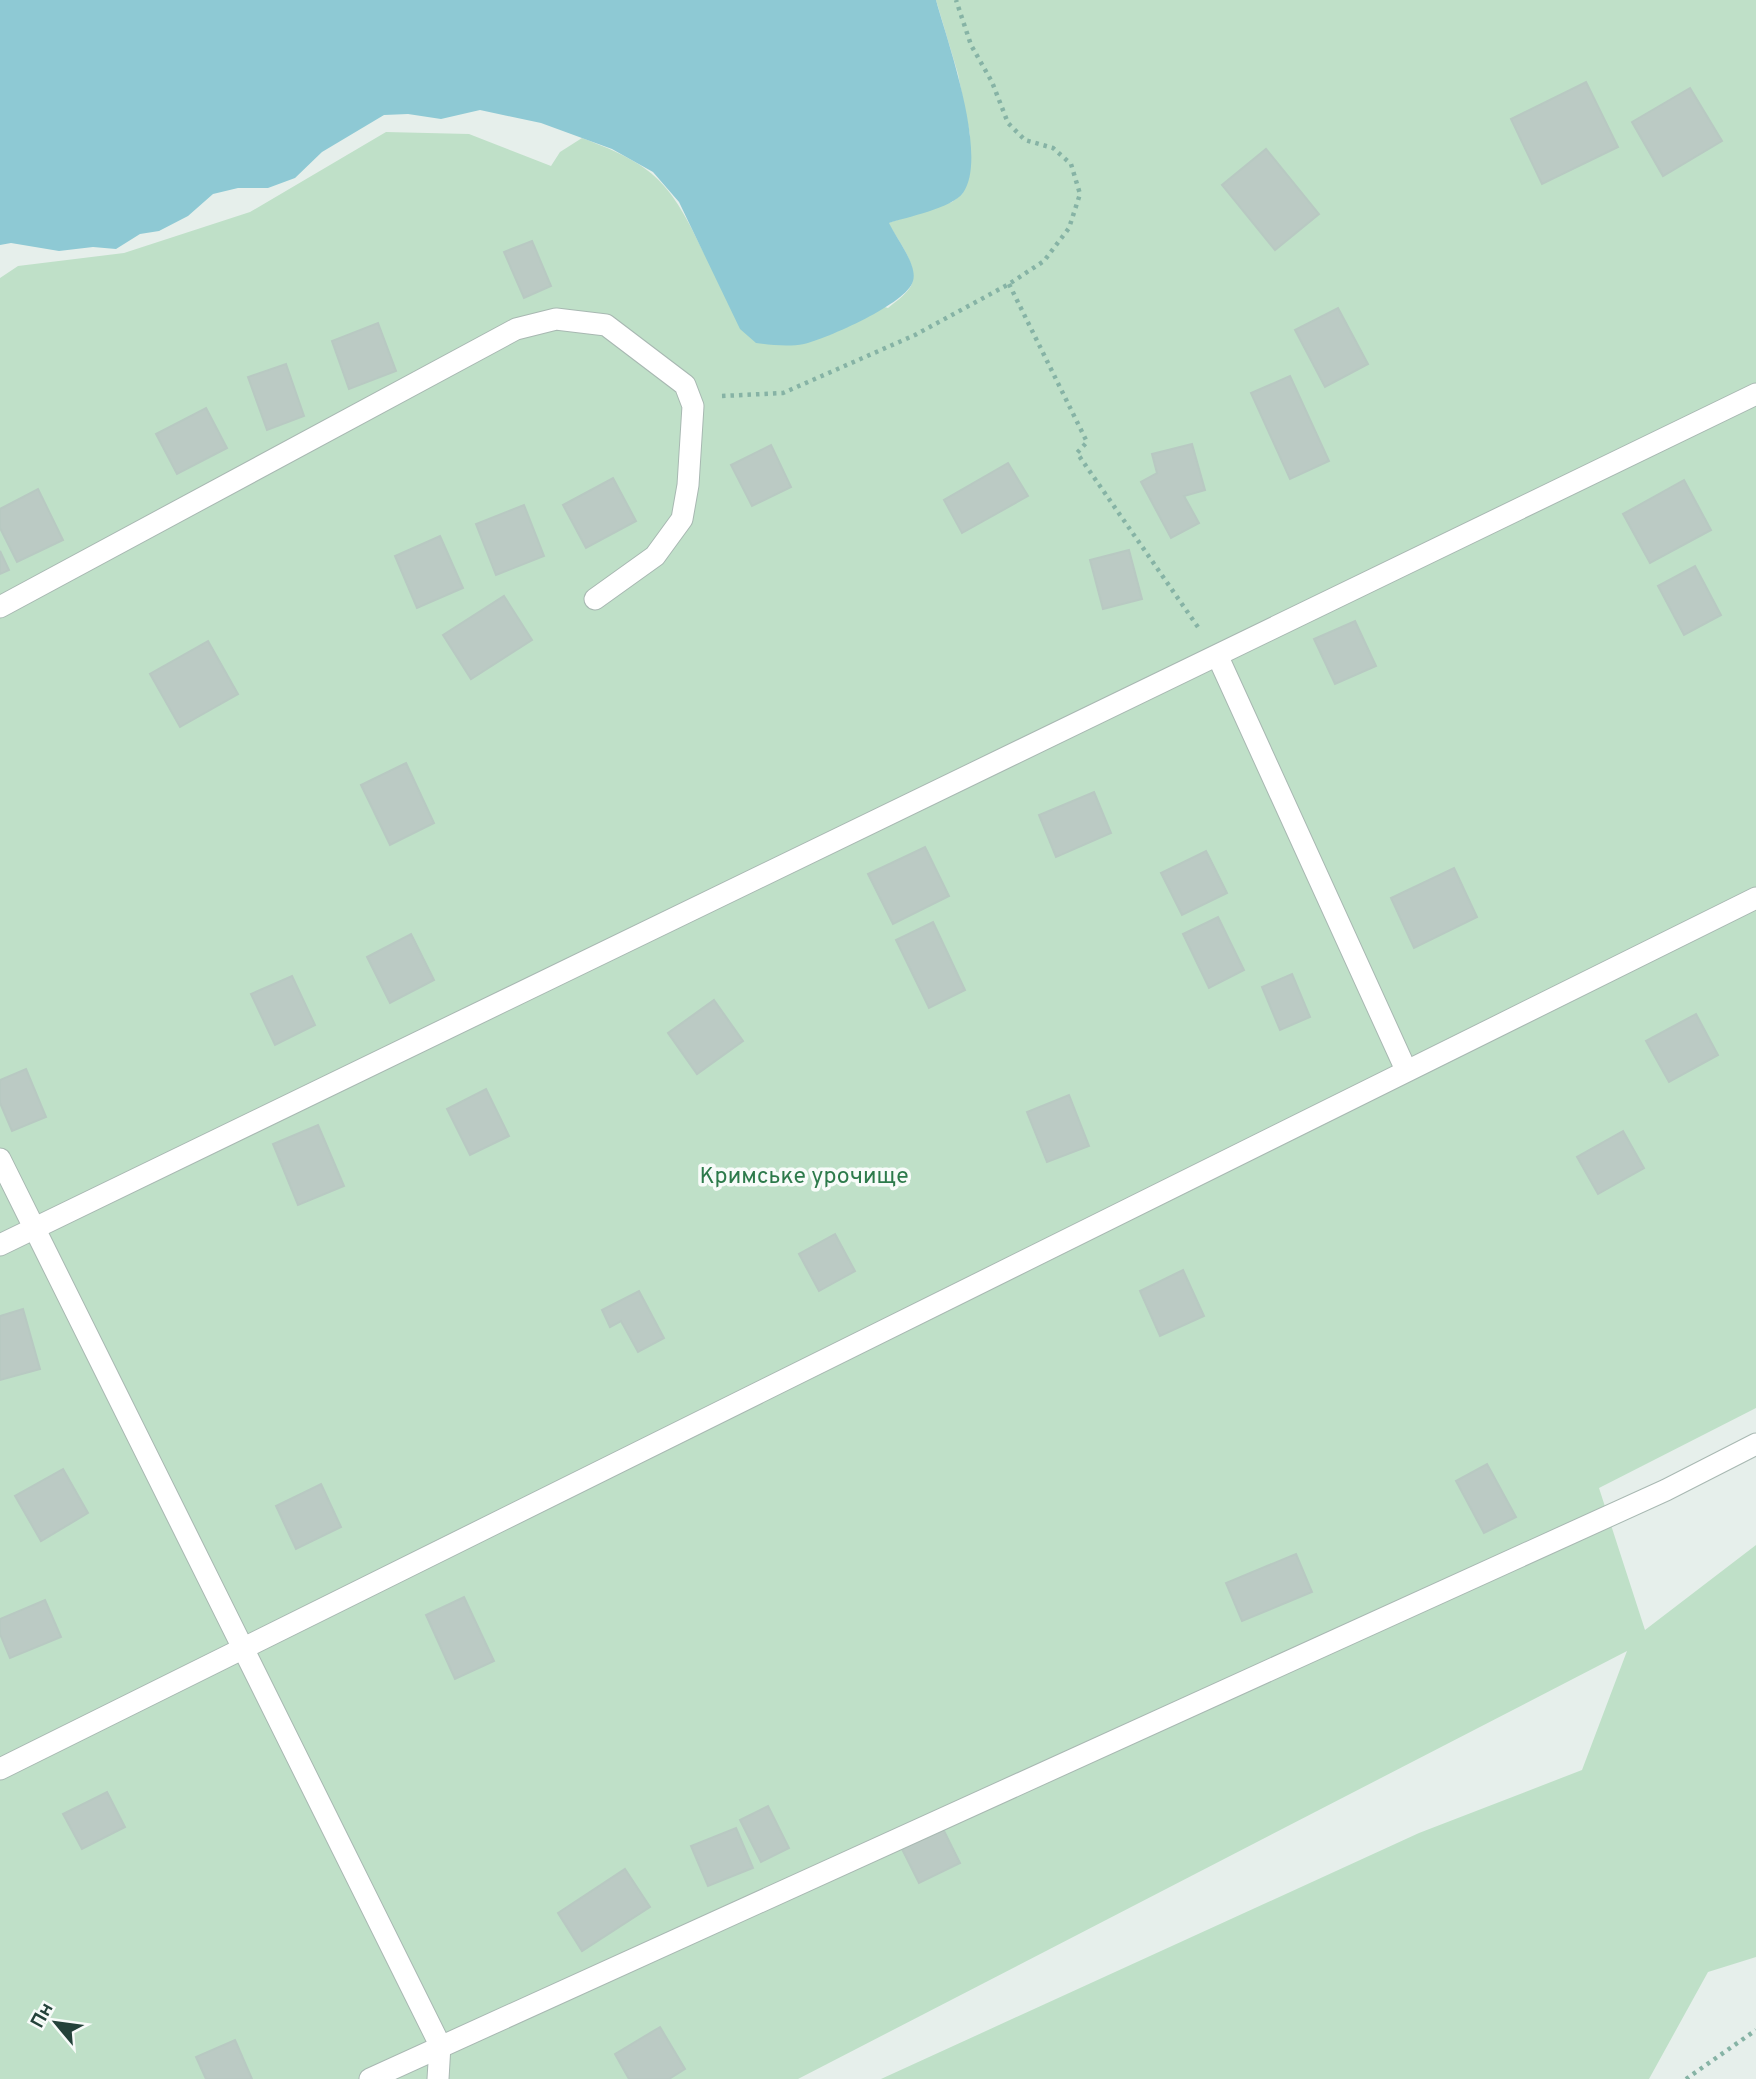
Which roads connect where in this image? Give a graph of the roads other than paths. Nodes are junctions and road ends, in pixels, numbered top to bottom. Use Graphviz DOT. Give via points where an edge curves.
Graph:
graph roads {
  1 [pos="1756,394"];
  2 [pos="594,599"];
  3 [pos="0,607"];
  4 [pos="1219,657"];
  5 [pos="1756,898"];
  6 [pos="1405,1070"];
  7 [pos="0,1159"];
  8 [pos="34,1228"];
  9 [pos="0,1245"];
  10 [pos="1756,1444"];
  11 [pos="240,1649"];
  12 [pos="0,1769"];
  13 [pos="440,2045"];
  14 [pos="370,2079"];
  15 [pos="438,2079"];
  1 -- 4 [label="lane"];
  2 -- 3 [label="lane" via="655,556 682,519 693,405 685,385 606,325 556,319 516,329"];
  4 -- 6 [label="lane"];
  4 -- 8 [label="lane"];
  5 -- 6 [label="lane"];
  6 -- 11 [label="lane"];
  7 -- 8 [label="lane"];
  8 -- 9 [label="lane"];
  8 -- 11 [label="lane"];
  10 -- 13 [label="lane" via="1640,1502"];
  11 -- 12 [label="lane"];
  11 -- 13 [label="lane"];
  13 -- 14 [label="lane"];
  13 -- 15 [label="lane"];
}
